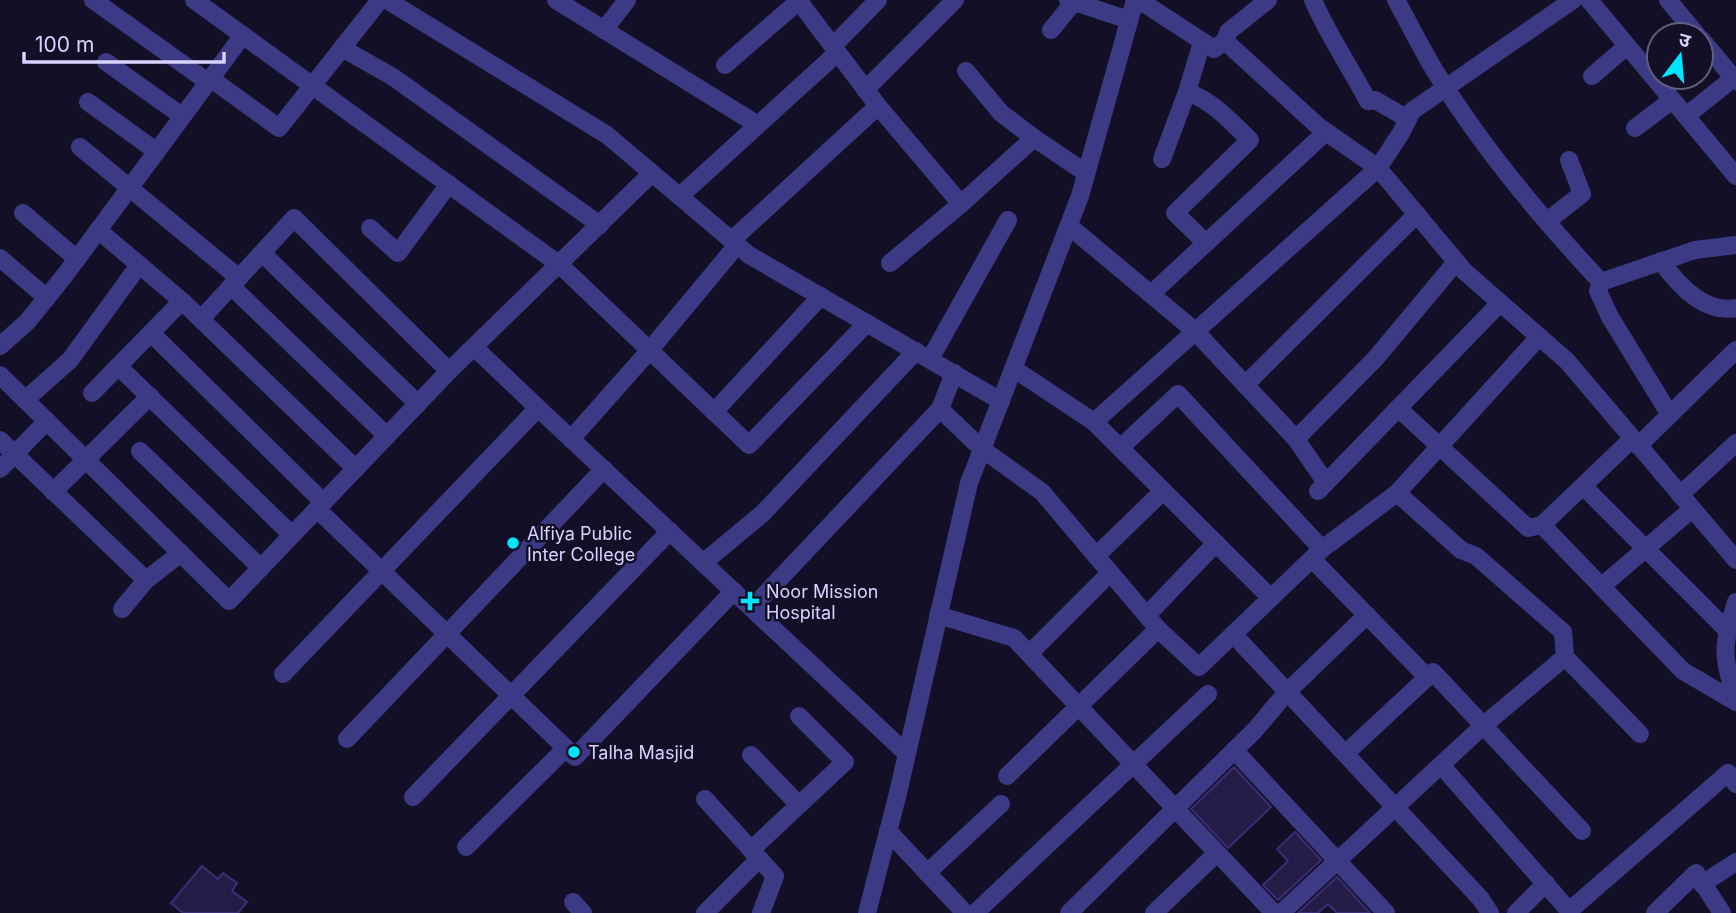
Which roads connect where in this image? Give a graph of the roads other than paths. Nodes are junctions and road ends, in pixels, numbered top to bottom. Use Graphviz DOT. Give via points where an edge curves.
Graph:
graph roads {
  1 [pos="93,0"];
  2 [pos="194,0"];
  3 [pos="380,0"];
  4 [pos="387,0"];
  5 [pos="556,0"];
  6 [pos="627,0"];
  7 [pos="799,0"];
  8 [pos="878,0"];
  9 [pos="955,0"];
  10 [pos="1137,0"];
  11 [pos="1268,0"];
  12 [pos="1313,0"];
  13 [pos="1573,0"];
  14 [pos="1589,0"];
  15 [pos="1668,0"];
  16 [pos="1070,1"];
  17 [pos="1404,3"];
  18 [pos="1129,20"];
  19 [pos="1685,21"];
  20 [pos="604,30"];
  21 [pos="1051,30"];
  22 [pos="243,35"];
  23 [pos="1225,41"];
  24 [pos="1202,42"];
  25 [pos="1627,46"];
  26 [pos="342,48"];
  27 [pos="835,49"];
  28 [pos="1715,55"];
  29 [pos="106,62"];
  30 [pos="725,65"];
  31 [pos="966,71"];
  32 [pos="1592,76"];
  33 [pos="1735,78"];
  34 [pos="209,80"];
  35 [pos="314,85"];
  36 [pos="1447,89"];
  37 [pos="865,90"];
  38 [pos="1187,92"];
  39 [pos="1672,100"];
  40 [pos="88,103"];
  41 [pos="878,106"];
  42 [pos="1686,116"];
  43 [pos="182,117"];
  44 [pos="1408,119"];
  45 [pos="758,125"];
  46 [pos="1635,128"];
  47 [pos="1326,132"];
  48 [pos="1034,138"];
  49 [pos="80,147"];
  50 [pos="156,152"];
  51 [pos="1162,159"];
  52 [pos="1569,160"];
  53 [pos="1378,168"];
  54 [pos="652,173"];
  55 [pos="1086,173"];
  56 [pos="1736,176"];
  57 [pos="449,184"];
  58 [pos="130,187"];
  59 [pos="680,196"];
  60 [pos="961,204"];
  61 [pos="23,213"];
  62 [pos="1417,214"];
  63 [pos="1008,220"];
  64 [pos="1547,221"];
  65 [pos="600,225"];
  66 [pos="1069,226"];
  67 [pos="370,228"];
  68 [pos="98,230"];
  69 [pos="735,242"];
  70 [pos="1206,243"];
  71 [pos="1736,245"];
  72 [pos="262,253"];
  73 [pos="0,258"];
  74 [pos="77,260"];
  75 [pos="1661,261"];
  76 [pos="1456,262"];
  77 [pos="890,263"];
  78 [pos="139,265"];
  79 [pos="560,265"];
  80 [pos="235,282"];
  81 [pos="1601,282"];
  82 [pos="1151,294"];
  83 [pos="821,296"];
  84 [pos="47,298"];
  85 [pos="182,301"];
  86 [pos="1500,303"];
  87 [pos="1736,308"];
  88 [pos="201,319"];
  89 [pos="867,323"];
  90 [pos="1195,331"];
  91 [pos="150,333"];
  92 [pos="1539,337"];
  93 [pos="0,346"];
  94 [pos="475,348"];
  95 [pos="1736,349"];
  96 [pos="649,351"];
  97 [pos="923,355"];
  98 [pos="118,366"];
  99 [pos="1014,369"];
  100 [pos="449,372"];
  101 [pos="954,373"];
  102 [pos="0,375"];
  103 [pos="1245,385"];
  104 [pos="92,393"];
  105 [pos="150,396"];
  106 [pos="25,400"];
  107 [pos="1001,401"];
  108 [pos="418,404"];
  109 [pos="538,408"];
  110 [pos="1398,408"];
  111 [pos="940,409"];
  112 [pos="714,412"];
  113 [pos="1670,415"];
  114 [pos="47,421"];
  115 [pos="1094,422"];
  116 [pos="387,436"];
  117 [pos="572,439"];
  118 [pos="1296,439"];
  119 [pos="0,440"];
  120 [pos="1635,442"];
  121 [pos="1736,443"];
  122 [pos="1440,446"];
  123 [pos="1120,448"];
  124 [pos="982,449"];
  125 [pos="141,451"];
  126 [pos="14,454"];
  127 [pos="87,459"];
  128 [pos="0,469"];
  129 [pos="356,469"];
  130 [pos="604,469"];
  131 [pos="1584,487"];
  132 [pos="1163,491"];
  133 [pos="53,492"];
  134 [pos="1396,493"];
  135 [pos="1686,502"];
  136 [pos="320,506"];
  137 [pos="1535,526"];
  138 [pos="670,531"];
  139 [pos="292,535"];
  140 [pos="1216,544"];
  141 [pos="1733,548"];
  142 [pos="1645,549"];
  143 [pos="181,553"];
  144 [pos="1317,554"];
  145 [pos="1096,556"];
  146 [pos="703,563"];
  147 [pos="261,568"];
  148 [pos="381,571"];
  149 [pos="1110,573"];
  150 [pos="146,580"];
  151 [pos="1602,586"];
  152 [pos="734,592"];
  153 [pos="1271,598"];
  154 [pos="1736,602"];
  155 [pos="752,608"];
  156 [pos="122,609"];
  157 [pos="937,615"];
  158 [pos="1367,615"];
  159 [pos="1152,622"];
  160 [pos="1727,630"];
  161 [pos="447,634"];
  162 [pos="1233,634"];
  163 [pos="1029,654"];
  164 [pos="1565,657"];
  165 [pos="283,674"];
  166 [pos="1427,677"];
  167 [pos="1287,692"];
  168 [pos="1208,694"];
  169 [pos="511,696"];
  170 [pos="1736,701"];
  171 [pos="1078,706"];
  172 [pos="799,716"];
  173 [pos="1484,725"];
  174 [pos="1640,734"];
  175 [pos="347,739"];
  176 [pos="566,748"];
  177 [pos="1234,750"];
  178 [pos="906,753"];
  179 [pos="1345,754"];
  180 [pos="751,755"];
  181 [pos="1133,764"];
  182 [pos="1441,765"];
  183 [pos="1007,776"];
  184 [pos="1736,784"];
  185 [pos="413,797"];
  186 [pos="705,799"];
  187 [pos="1001,804"];
  188 [pos="799,806"];
  189 [pos="1395,807"];
  190 [pos="1175,808"];
  191 [pos="888,831"];
  192 [pos="1582,831"];
  193 [pos="466,847"];
  194 [pos="1217,853"];
  195 [pos="755,854"];
  196 [pos="1337,861"];
  197 [pos="1736,862"];
  198 [pos="927,873"];
  199 [pos="1546,883"];
  200 [pos="1702,884"];
  201 [pos="1485,906"];
  202 [pos="1570,912"];
  203 [pos="705,913"];
  204 [pos="761,913"];
  205 [pos="867,913"];
  206 [pos="965,913"];
  207 [pos="975,913"];
  208 [pos="1069,913"];
  209 [pos="1154,913"];
  210 [pos="1274,913"];
  211 [pos="1281,913"];
  212 [pos="1386,913"];
  213 [pos="1516,913"];
  214 [pos="1655,913"];
  215 [pos="1722,913"];
  1 -- 34 [label="street"];
  2 -- 22 [label="street"];
  3 -- 26 [label="street"];
  4 -- 54 [label="street" via="607,135"];
  5 -- 20 [label="street"];
  6 -- 20 [label="street"];
  7 -- 27 [label="street"];
  7 -- 30 [label="street"];
  8 -- 27 [label="street"];
  9 -- 37 [label="street"];
  10 -- 18 [label="street"];
  10 -- 24 [label="street"];
  11 -- 23 [label="street" via="1228,32"];
  12 -- 44 [label="street" via="1368,102 1376,100"];
  13 -- 36 [label="street"];
  14 -- 25 [label="street"];
  15 -- 19 [label="street"];
  16 -- 18 [label="street"];
  16 -- 21 [label="street"];
  17 -- 36 [label="street"];
  18 -- 55 [label="street"];
  20 -- 45 [label="street"];
  22 -- 34 [label="street"];
  22 -- 35 [label="street"];
  23 -- 24 [label="street" via="1214,49"];
  23 -- 47 [label="street"];
  24 -- 38 [label="street"];
  25 -- 32 [label="street"];
  25 -- 39 [label="street"];
  26 -- 35 [label="street"];
  26 -- 65 [label="street" via="393,77"];
  27 -- 37 [label="street"];
  27 -- 45 [label="street"];
  28 -- 33 [label="street"];
  29 -- 43 [label="street"];
  31 -- 48 [label="street" via="1001,113"];
  33 -- 42 [label="street"];
  34 -- 35 [label="street" via="279,128"];
  34 -- 43 [label="street"];
  35 -- 57 [label="street"];
  36 -- 44 [label="street" via="1412,111"];
  36 -- 64 [label="street"];
  37 -- 41 [label="street"];
  38 -- 51 [label="street"];
  38 -- 70 [label="street" via="1217,108 1250,139 1175,213"];
  39 -- 42 [label="street"];
  39 -- 46 [label="street"];
  40 -- 50 [label="street"];
  41 -- 60 [label="street"];
  41 -- 69 [label="street"];
  42 -- 56 [label="street"];
  43 -- 50 [label="street"];
  44 -- 53 [label="street"];
  45 -- 59 [label="street"];
  47 -- 53 [label="street"];
  47 -- 70 [label="street"];
  48 -- 55 [label="street"];
  48 -- 60 [label="street"];
  49 -- 58 [label="street"];
  50 -- 58 [label="street"];
  52 -- 64 [label="street" via="1582,194"];
  53 -- 62 [label="street"];
  53 -- 90 [label="street"];
  54 -- 59 [label="street"];
  54 -- 65 [label="street"];
  55 -- 66 [label="street"];
  57 -- 67 [label="street" via="398,253"];
  57 -- 79 [label="street"];
  58 -- 68 [label="street"];
  58 -- 80 [label="street"];
  59 -- 69 [label="street"];
  60 -- 77 [label="street"];
  61 -- 74 [label="street"];
  62 -- 76 [label="street"];
  62 -- 103 [label="street"];
  63 -- 97 [label="street"];
  64 -- 81 [label="street"];
  65 -- 79 [label="street"];
  66 -- 82 [label="street"];
  66 -- 99 [label="street"];
  68 -- 74 [label="street"];
  68 -- 78 [label="street"];
  69 -- 83 [label="street" via="749,255"];
  69 -- 96 [label="street"];
  70 -- 82 [label="street"];
  71 -- 75 [label="street" via="1695,250"];
  72 -- 80 [label="street"];
  72 -- 100 [label="street" via="295,218"];
  72 -- 108 [label="street"];
  73 -- 84 [label="street"];
  74 -- 84 [label="street"];
  75 -- 81 [label="street"];
  75 -- 87 [label="street" via="1695,298 1723,310"];
  76 -- 86 [label="street"];
  76 -- 118 [label="street" via="1375,359"];
  78 -- 85 [label="street"];
  78 -- 106 [label="street" via="70,360"];
  79 -- 94 [label="street"];
  79 -- 96 [label="street"];
  80 -- 88 [label="street"];
  80 -- 116 [label="street"];
  81 -- 113 [label="street" via="1598,291 1610,317"];
  82 -- 90 [label="street"];
  83 -- 89 [label="street"];
  83 -- 112 [label="street"];
  84 -- 93 [label="street"];
  85 -- 88 [label="street"];
  85 -- 91 [label="street"];
  86 -- 92 [label="street"];
  86 -- 110 [label="street"];
  88 -- 129 [label="street"];
  89 -- 97 [label="street"];
  89 -- 112 [label="street" via="748,445"];
  90 -- 103 [label="street"];
  90 -- 115 [label="street"];
  91 -- 98 [label="street"];
  91 -- 136 [label="street"];
  92 -- 120 [label="street" via="1567,361"];
  92 -- 122 [label="street"];
  94 -- 100 [label="street"];
  94 -- 109 [label="street"];
  95 -- 113 [label="street"];
  96 -- 112 [label="street"];
  96 -- 117 [label="street"];
  97 -- 101 [label="street"];
  97 -- 146 [label="street" via="763,513"];
  98 -- 104 [label="street"];
  98 -- 105 [label="street"];
  99 -- 107 [label="street"];
  99 -- 115 [label="street"];
  100 -- 108 [label="street"];
  101 -- 107 [label="street"];
  101 -- 111 [label="street"];
  102 -- 106 [label="street"];
  103 -- 118 [label="street"];
  105 -- 127 [label="street"];
  105 -- 139 [label="street"];
  106 -- 114 [label="street"];
  107 -- 124 [label="street"];
  108 -- 116 [label="street"];
  109 -- 117 [label="street"];
  109 -- 148 [label="street"];
  110 -- 118 [label="street" via="1322,487"];
  110 -- 122 [label="street"];
  111 -- 124 [label="street"];
  111 -- 155 [label="street"];
  113 -- 120 [label="street"];
  114 -- 126 [label="street"];
  114 -- 127 [label="street"];
  115 -- 123 [label="street"];
  116 -- 129 [label="street"];
  117 -- 130 [label="street"];
  119 -- 126 [label="street"];
  120 -- 131 [label="street"];
  120 -- 135 [label="street"];
  121 -- 135 [label="street"];
  122 -- 134 [label="street"];
  122 -- 137 [label="street"];
  123 -- 132 [label="street"];
  123 -- 144 [label="street" via="1178,394"];
  124 -- 145 [label="street" via="1042,492"];
  124 -- 157 [label="street" via="969,483"];
  125 -- 147 [label="street"];
  126 -- 128 [label="street"];
  126 -- 133 [label="street"];
  127 -- 133 [label="street"];
  127 -- 143 [label="street"];
  129 -- 136 [label="street"];
  130 -- 138 [label="street"];
  130 -- 161 [label="street"];
  131 -- 137 [label="street"];
  131 -- 142 [label="street"];
  132 -- 140 [label="street"];
  132 -- 145 [label="street"];
  133 -- 150 [label="street"];
  134 -- 144 [label="street"];
  134 -- 164 [label="street" via="1563,632"];
  135 -- 141 [label="street"];
  135 -- 142 [label="street"];
  136 -- 139 [label="street"];
  136 -- 148 [label="street"];
  137 -- 151 [label="street"];
  138 -- 146 [label="street"];
  138 -- 169 [label="street"];
  139 -- 147 [label="street"];
  140 -- 153 [label="street"];
  140 -- 159 [label="street"];
  142 -- 151 [label="street"];
  142 -- 160 [label="street"];
  143 -- 147 [label="street" via="229,601"];
  143 -- 150 [label="street"];
  144 -- 153 [label="street"];
  144 -- 158 [label="street"];
  145 -- 149 [label="street"];
  146 -- 152 [label="street"];
  148 -- 161 [label="street"];
  148 -- 165 [label="street"];
  149 -- 159 [label="street"];
  149 -- 163 [label="street"];
  150 -- 156 [label="street"];
  151 -- 170 [label="street" via="1683,671"];
  152 -- 155 [label="street"];
  152 -- 176 [label="street" via="575,757"];
  153 -- 162 [label="street"];
  154 -- 160 [label="street"];
  155 -- 178 [label="street"];
  157 -- 163 [label="street" via="1014,638"];
  157 -- 178 [label="street"];
  158 -- 166 [label="street"];
  158 -- 167 [label="street"];
  159 -- 162 [label="street" via="1199,667"];
  159 -- 171 [label="street"];
  160 -- 170 [label="street" via="1724,661"];
  161 -- 169 [label="street"];
  161 -- 175 [label="street"];
  162 -- 167 [label="street"];
  163 -- 171 [label="street"];
  164 -- 173 [label="street"];
  164 -- 174 [label="street"];
  166 -- 173 [label="street" via="1433,672"];
  166 -- 179 [label="street"];
  167 -- 177 [label="street"];
  167 -- 179 [label="street"];
  168 -- 181 [label="street"];
  169 -- 176 [label="street"];
  169 -- 185 [label="street"];
  171 -- 181 [label="street"];
  171 -- 183 [label="street"];
  172 -- 188 [label="street" via="845,762"];
  173 -- 182 [label="street"];
  173 -- 192 [label="street"];
  176 -- 193 [label="street"];
  177 -- 190 [label="street"];
  177 -- 196 [label="street"];
  178 -- 191 [label="street"];
  179 -- 189 [label="street"];
  180 -- 188 [label="street"];
  181 -- 190 [label="street"];
  181 -- 207 [label="street"];
  182 -- 189 [label="street"];
  182 -- 199 [label="street"];
  184 -- 202 [label="street" via="1728,773"];
  186 -- 195 [label="street"];
  187 -- 198 [label="street"];
  188 -- 195 [label="street"];
  189 -- 196 [label="street"];
  189 -- 201 [label="street"];
  190 -- 194 [label="street"];
  190 -- 208 [label="street"];
  191 -- 198 [label="street"];
  191 -- 205 [label="street"];
  194 -- 209 [label="street"];
  194 -- 210 [label="street"];
  195 -- 203 [label="street"];
  195 -- 204 [label="street" via="775,876"];
  196 -- 211 [label="street"];
  196 -- 212 [label="street"];
  197 -- 200 [label="street"];
  198 -- 206 [label="street"];
  199 -- 202 [label="street"];
  199 -- 213 [label="street"];
  200 -- 214 [label="street" via="1696,873"];
  200 -- 215 [label="street"];
}
